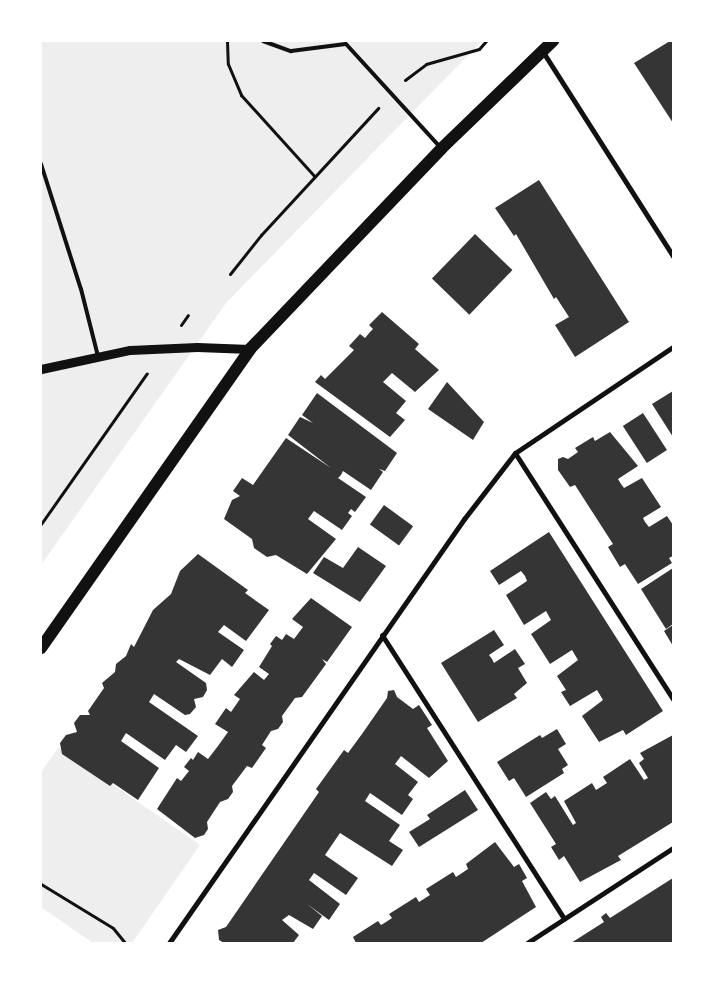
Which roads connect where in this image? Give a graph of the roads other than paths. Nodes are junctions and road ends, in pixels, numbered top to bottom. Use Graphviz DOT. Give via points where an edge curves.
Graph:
graph roads {
  1 [pos="263,41"];
  2 [pos="553,41"];
  3 [pos="542,51"];
  4 [pos="441,149"];
  5 [pos="41,164"];
  6 [pos="673,256"];
  7 [pos="673,347"];
  8 [pos="250,349"];
  9 [pos="98,356"];
  10 [pos="41,369"];
  11 [pos="515,453"];
  12 [pos="382,635"];
  13 [pos="41,648"];
  14 [pos="673,699"];
  15 [pos="673,848"];
  16 [pos="564,918"];
  17 [pos="169,943"];
  18 [pos="527,943"];
  1 -- 4 [label="lane" via="291,51 346,44"];
  2 -- 3 [label="main road"];
  3 -- 4 [label="main road"];
  3 -- 6 [label="street"];
  4 -- 8 [label="main road"];
  5 -- 9 [label="lane" via="81,289"];
  7 -- 11 [label="street"];
  8 -- 9 [label="street" via="165,347"];
  8 -- 13 [label="main road"];
  9 -- 10 [label="street"];
  11 -- 12 [label="street"];
  11 -- 14 [label="street"];
  12 -- 16 [label="street"];
  12 -- 17 [label="street"];
  15 -- 16 [label="street"];
  16 -- 18 [label="street"];
}
